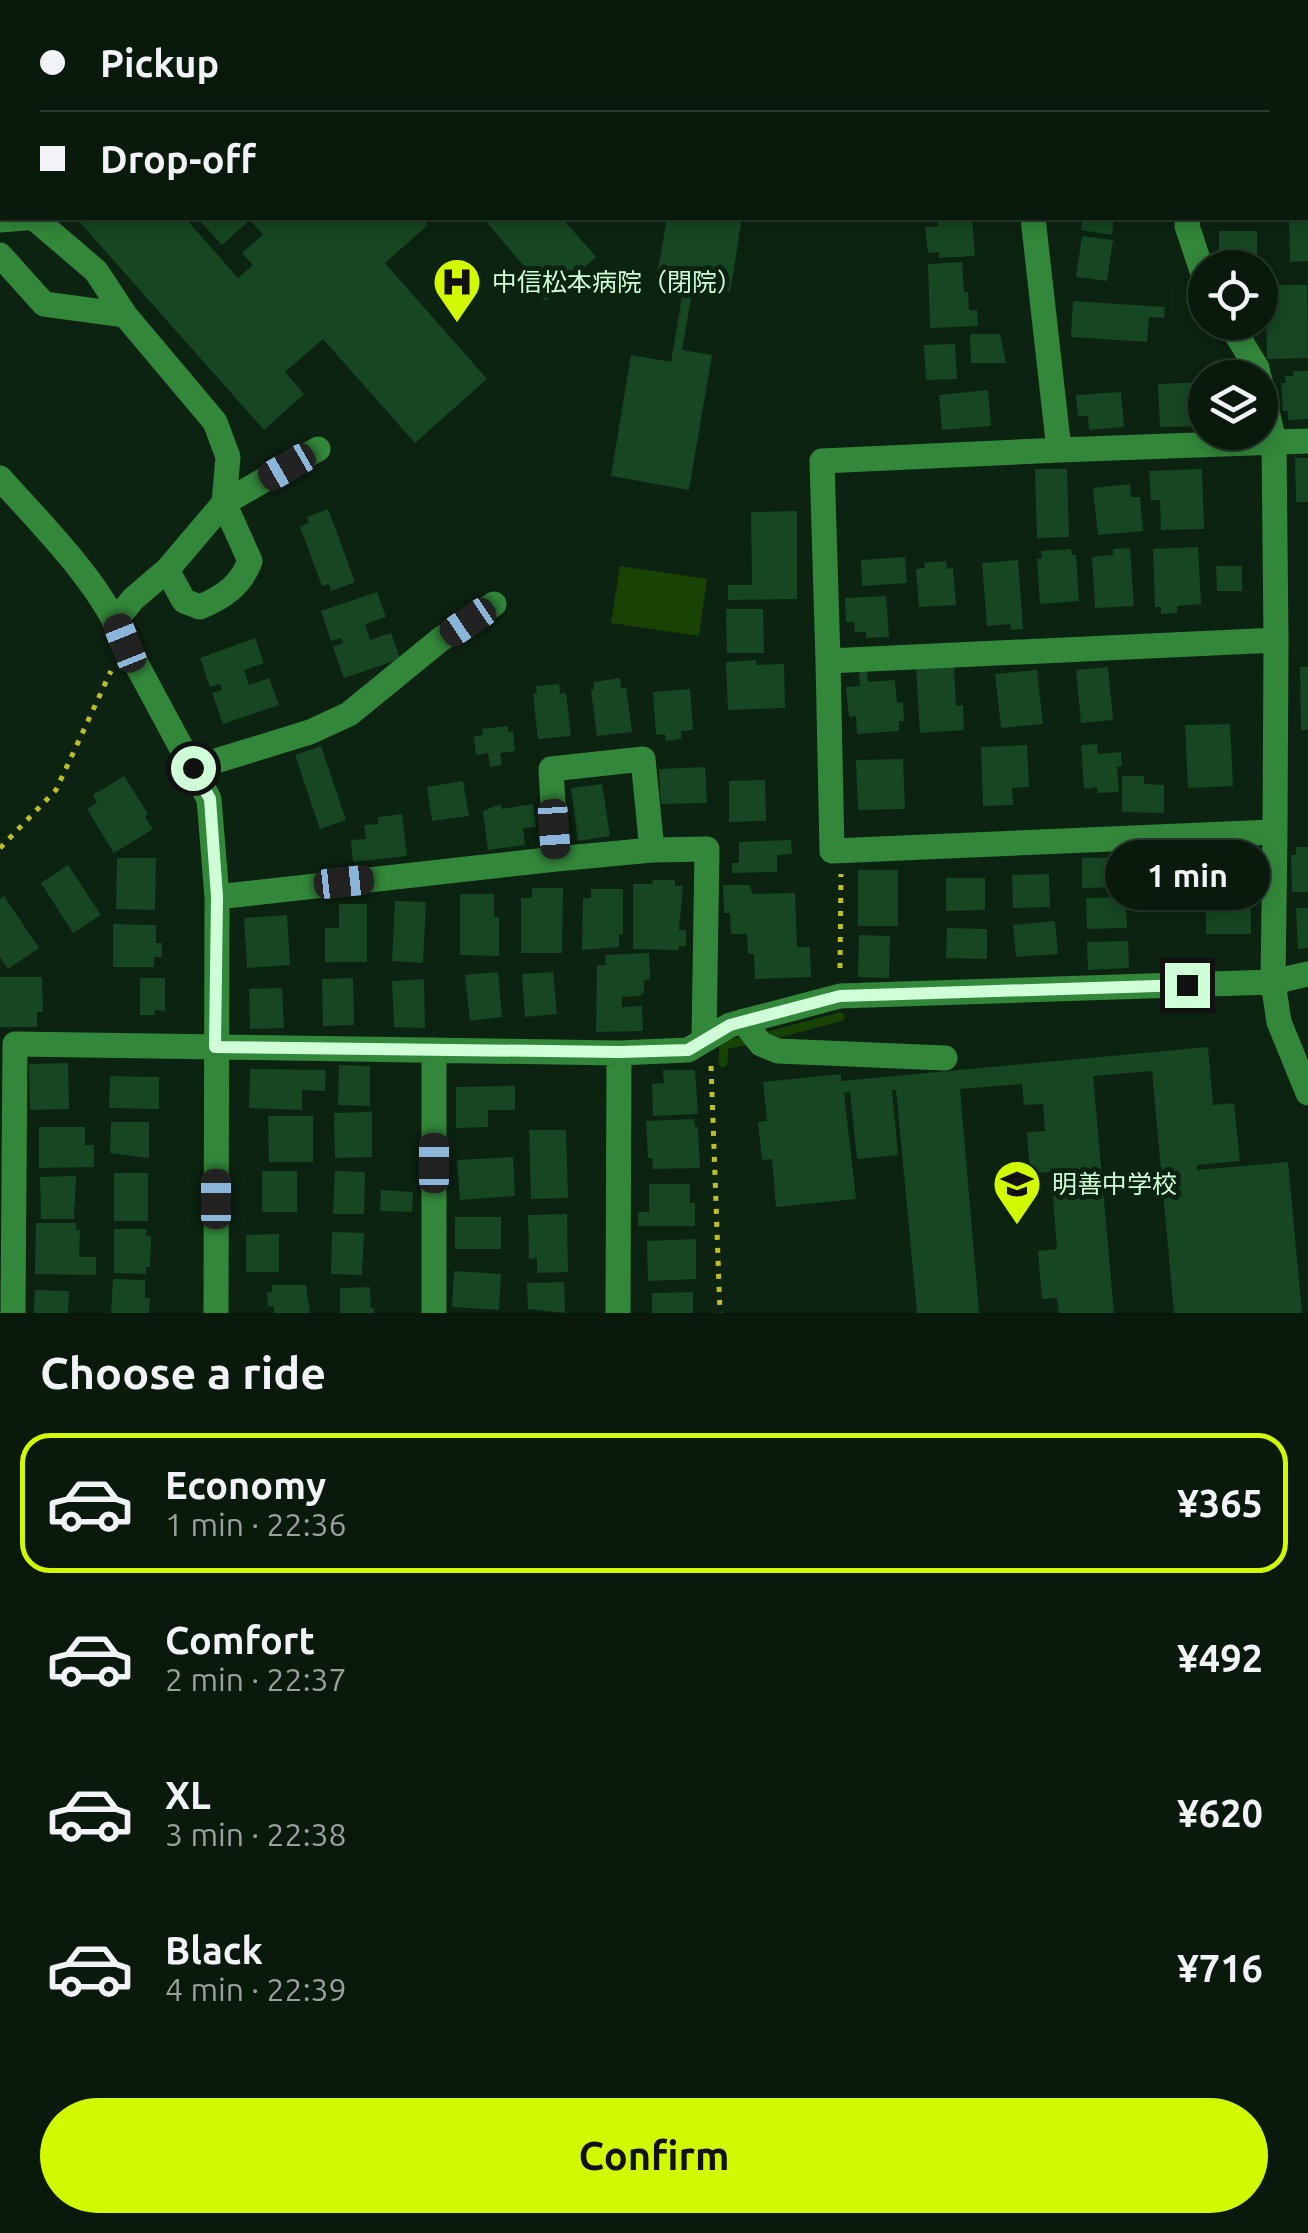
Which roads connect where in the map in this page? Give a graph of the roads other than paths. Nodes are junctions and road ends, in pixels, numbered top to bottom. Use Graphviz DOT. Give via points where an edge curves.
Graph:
graph roads {
  1 [pos="32,220"];
  2 [pos="1033,220"];
  3 [pos="1188,220"];
  4 [pos="1196,250"];
  5 [pos="0,255"];
  6 [pos="126,315"];
  7 [pos="1308,441"];
  8 [pos="1278,442"];
  9 [pos="1188,445"];
  10 [pos="318,450"];
  11 [pos="1059,450"];
  12 [pos="1274,450"];
  13 [pos="0,478"];
  14 [pos="224,503"];
  15 [pos="166,570"];
  16 [pos="494,604"];
  17 [pos="120,631"];
  18 [pos="1276,640"];
  19 [pos="828,661"];
  20 [pos="193,768"];
  21 [pos="1275,832"];
  22 [pos="652,850"];
  23 [pos="556,859"];
  24 [pos="217,897"];
  25 [pos="1308,974"];
  26 [pos="1273,982"];
  27 [pos="748,1028"];
  28 [pos="707,1037"];
  29 [pos="215,1047"];
  30 [pos="434,1050"];
  31 [pos="620,1052"];
  32 [pos="8,1057"];
  33 [pos="945,1058"];
  34 [pos="1308,1093"];
  35 [pos="6,1181"];
  36 [pos="13,1313"];
  37 [pos="216,1313"];
  38 [pos="434,1313"];
  39 [pos="618,1313"];
  1 -- 6 [label="street" via="96,271"];
  2 -- 11 [label="street"];
  3 -- 4 [label="street"];
  5 -- 6 [label="street" via="44,304"];
  6 -- 14 [label="street" via="215,422 228,457"];
  7 -- 8 [label="street"];
  9 -- 11 [label="street"];
  10 -- 14 [label="street"];
  11 -- 19 [label="street" via="822,461"];
  12 -- 18 [label="street"];
  13 -- 17 [label="street" via="55,540"];
  14 -- 15 [label="street"];
  14 -- 15 [label="street" via="250,561 244,577 200,607 184,601"];
  15 -- 17 [label="street" via="133,599"];
  16 -- 20 [label="street" via="349,714"];
  17 -- 20 [label="street"];
  18 -- 19 [label="street"];
  18 -- 21 [label="street"];
  19 -- 21 [label="street" via="832,850"];
  20 -- 24 [label="street" via="210,799"];
  21 -- 26 [label="street"];
  22 -- 23 [label="street"];
  22 -- 23 [label="street" via="643,759 551,769"];
  22 -- 28 [label="street" via="707,849"];
  23 -- 24 [label="street"];
  24 -- 29 [label="street"];
  25 -- 26 [label="street"];
  26 -- 27 [label="street" via="840,996"];
  26 -- 34 [label="street" via="1279,1022"];
  27 -- 28 [label="street"];
  27 -- 33 [label="street" via="778,1052"];
  28 -- 31 [label="street" via="688,1050"];
  29 -- 30 [label="street"];
  29 -- 32 [label="street" via="15,1044"];
  29 -- 37 [label="street"];
  30 -- 31 [label="street"];
  30 -- 38 [label="street"];
  31 -- 39 [label="street"];
  32 -- 35 [label="street"];
  35 -- 36 [label="street"];
}
